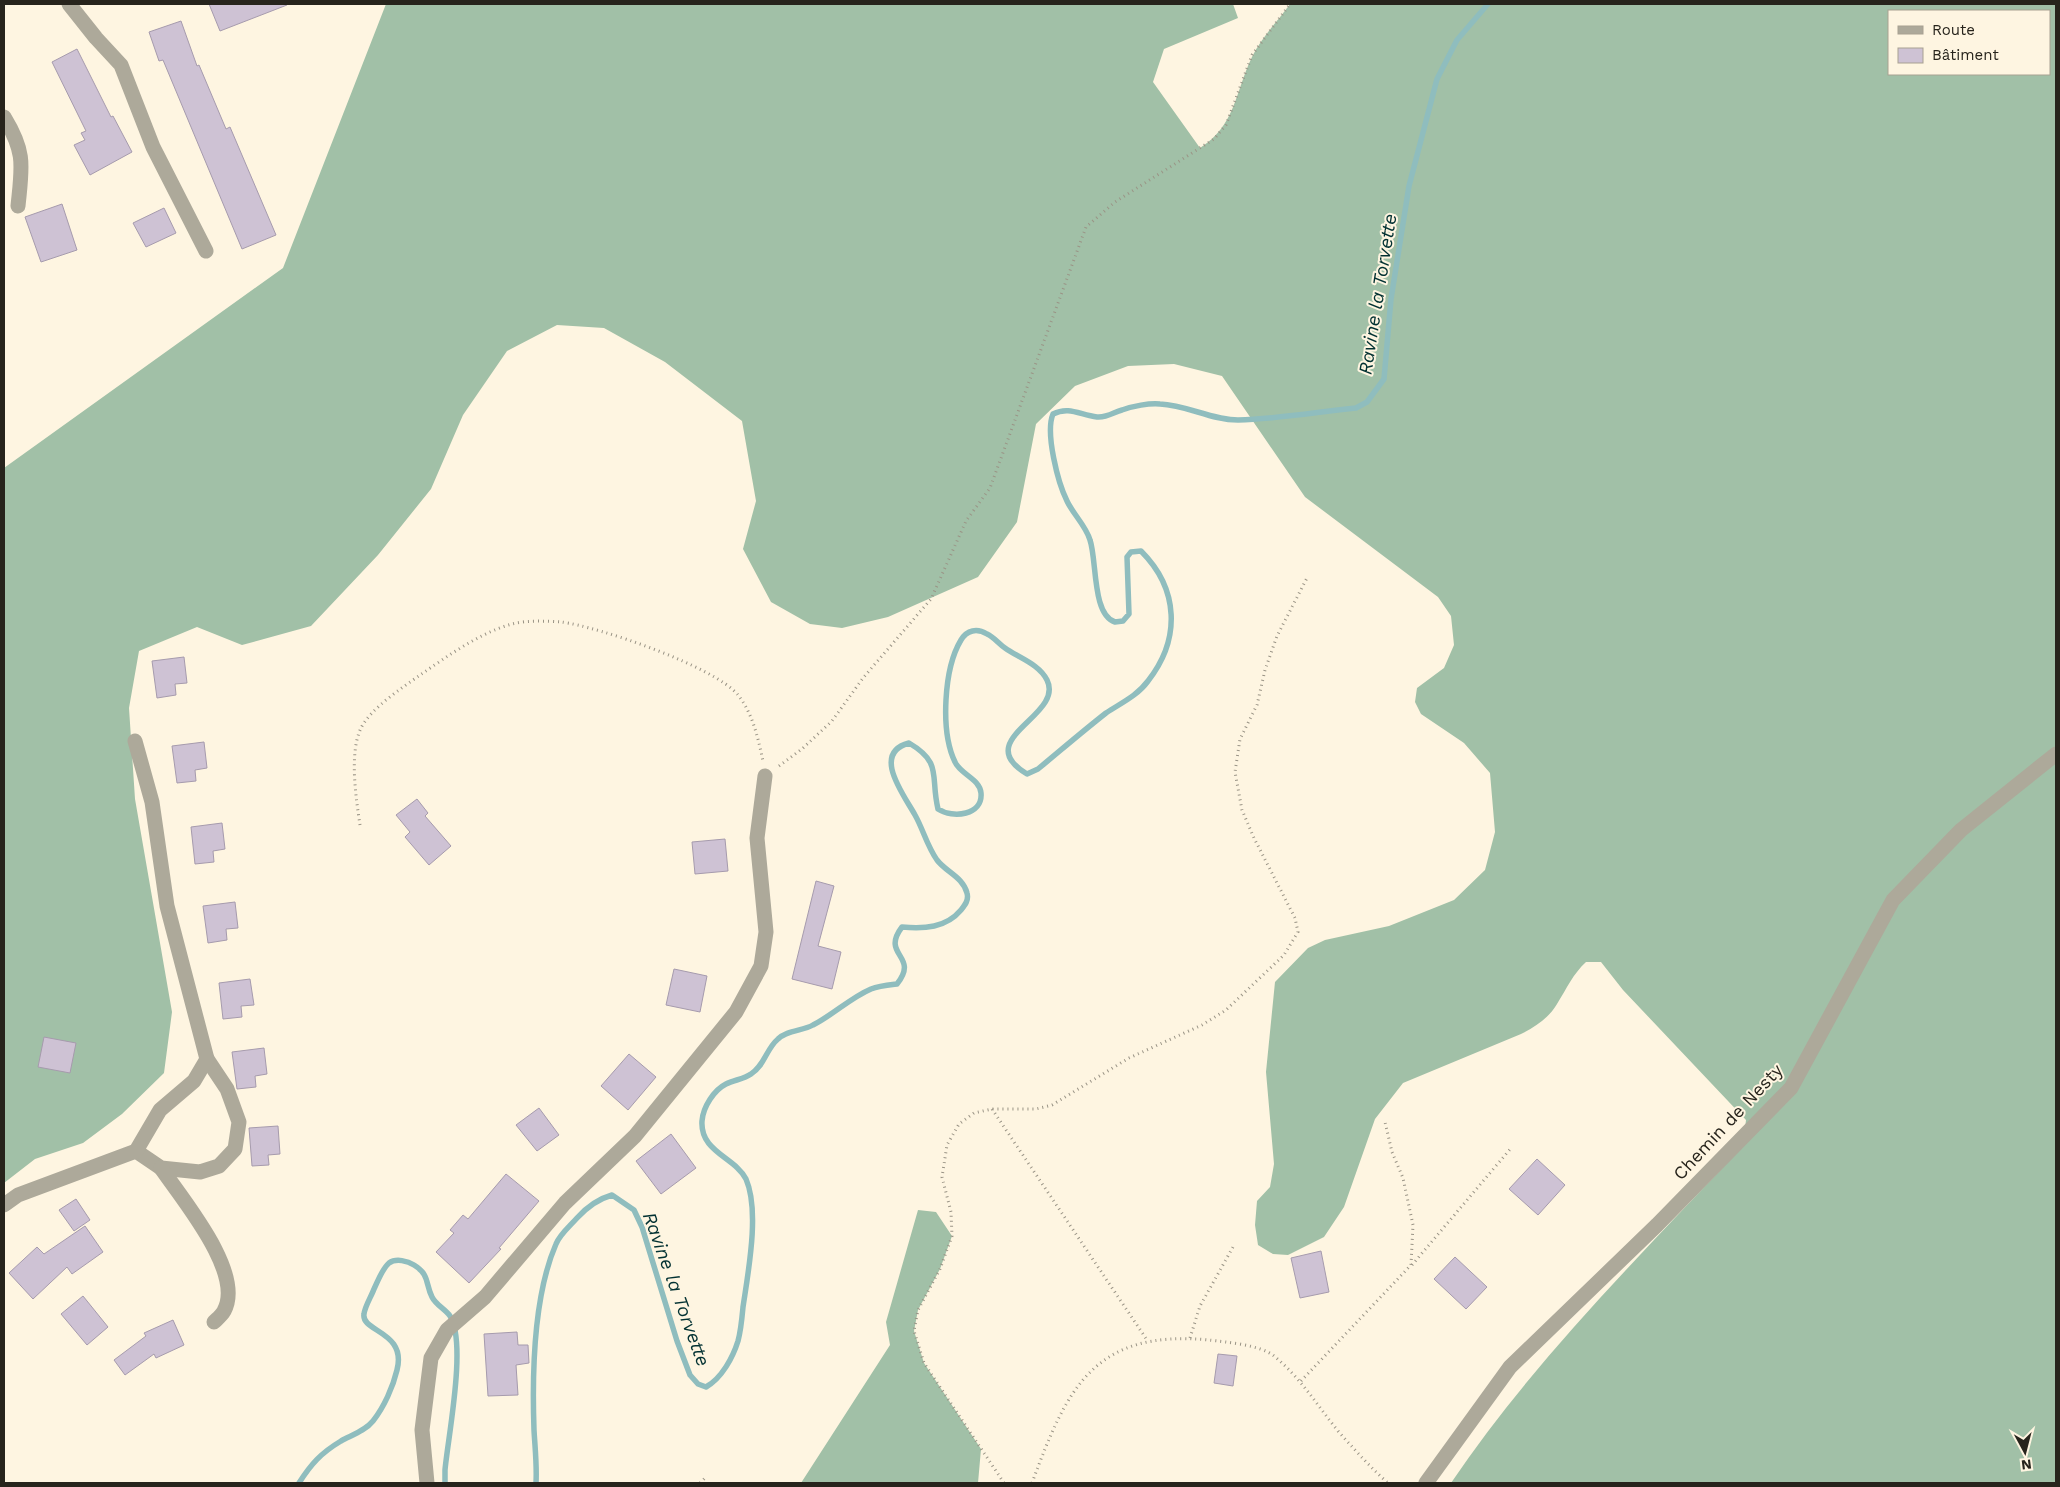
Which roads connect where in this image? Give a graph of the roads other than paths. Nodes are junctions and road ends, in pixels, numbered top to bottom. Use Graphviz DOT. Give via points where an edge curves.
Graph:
graph roads {
  1 [pos="69,4"];
  2 [pos="4,118"];
  3 [pos="18,206"];
  4 [pos="206,251"];
  5 [pos="135,740"];
  6 [pos="2056,754"];
  7 [pos="765,776"];
  8 [pos="207,1059"];
  9 [pos="136,1151"];
  10 [pos="161,1168"];
  11 [pos="4,1205"];
  12 [pos="214,1322"];
  13 [pos="427,1483"];
  14 [pos="1426,1483"];
  1 -- 4 [label="street" via="121,65 153,147"];
  2 -- 3 [label="street" via="22,158"];
  5 -- 8 [label="street" via="152,802 167,906"];
  6 -- 14 [label="street, Chemin de Nesty" via="1961,830 1893,900 1791,1088 1657,1225 1510,1367"];
  7 -- 13 [label="street" via="757,838 766,932 761,966 736,1012 635,1136 565,1203 485,1297 447,1330 431,1358 422,1430"];
  8 -- 9 [label="street" via="194,1081 160,1110"];
  8 -- 10 [label="street" via="227,1089 239,1122 235,1149 220,1166 200,1172"];
  9 -- 10 [label="street"];
  9 -- 11 [label="street" via="18,1195"];
  10 -- 12 [label="street" via="217,1249 227,1281 228,1299 224,1311"];
}
